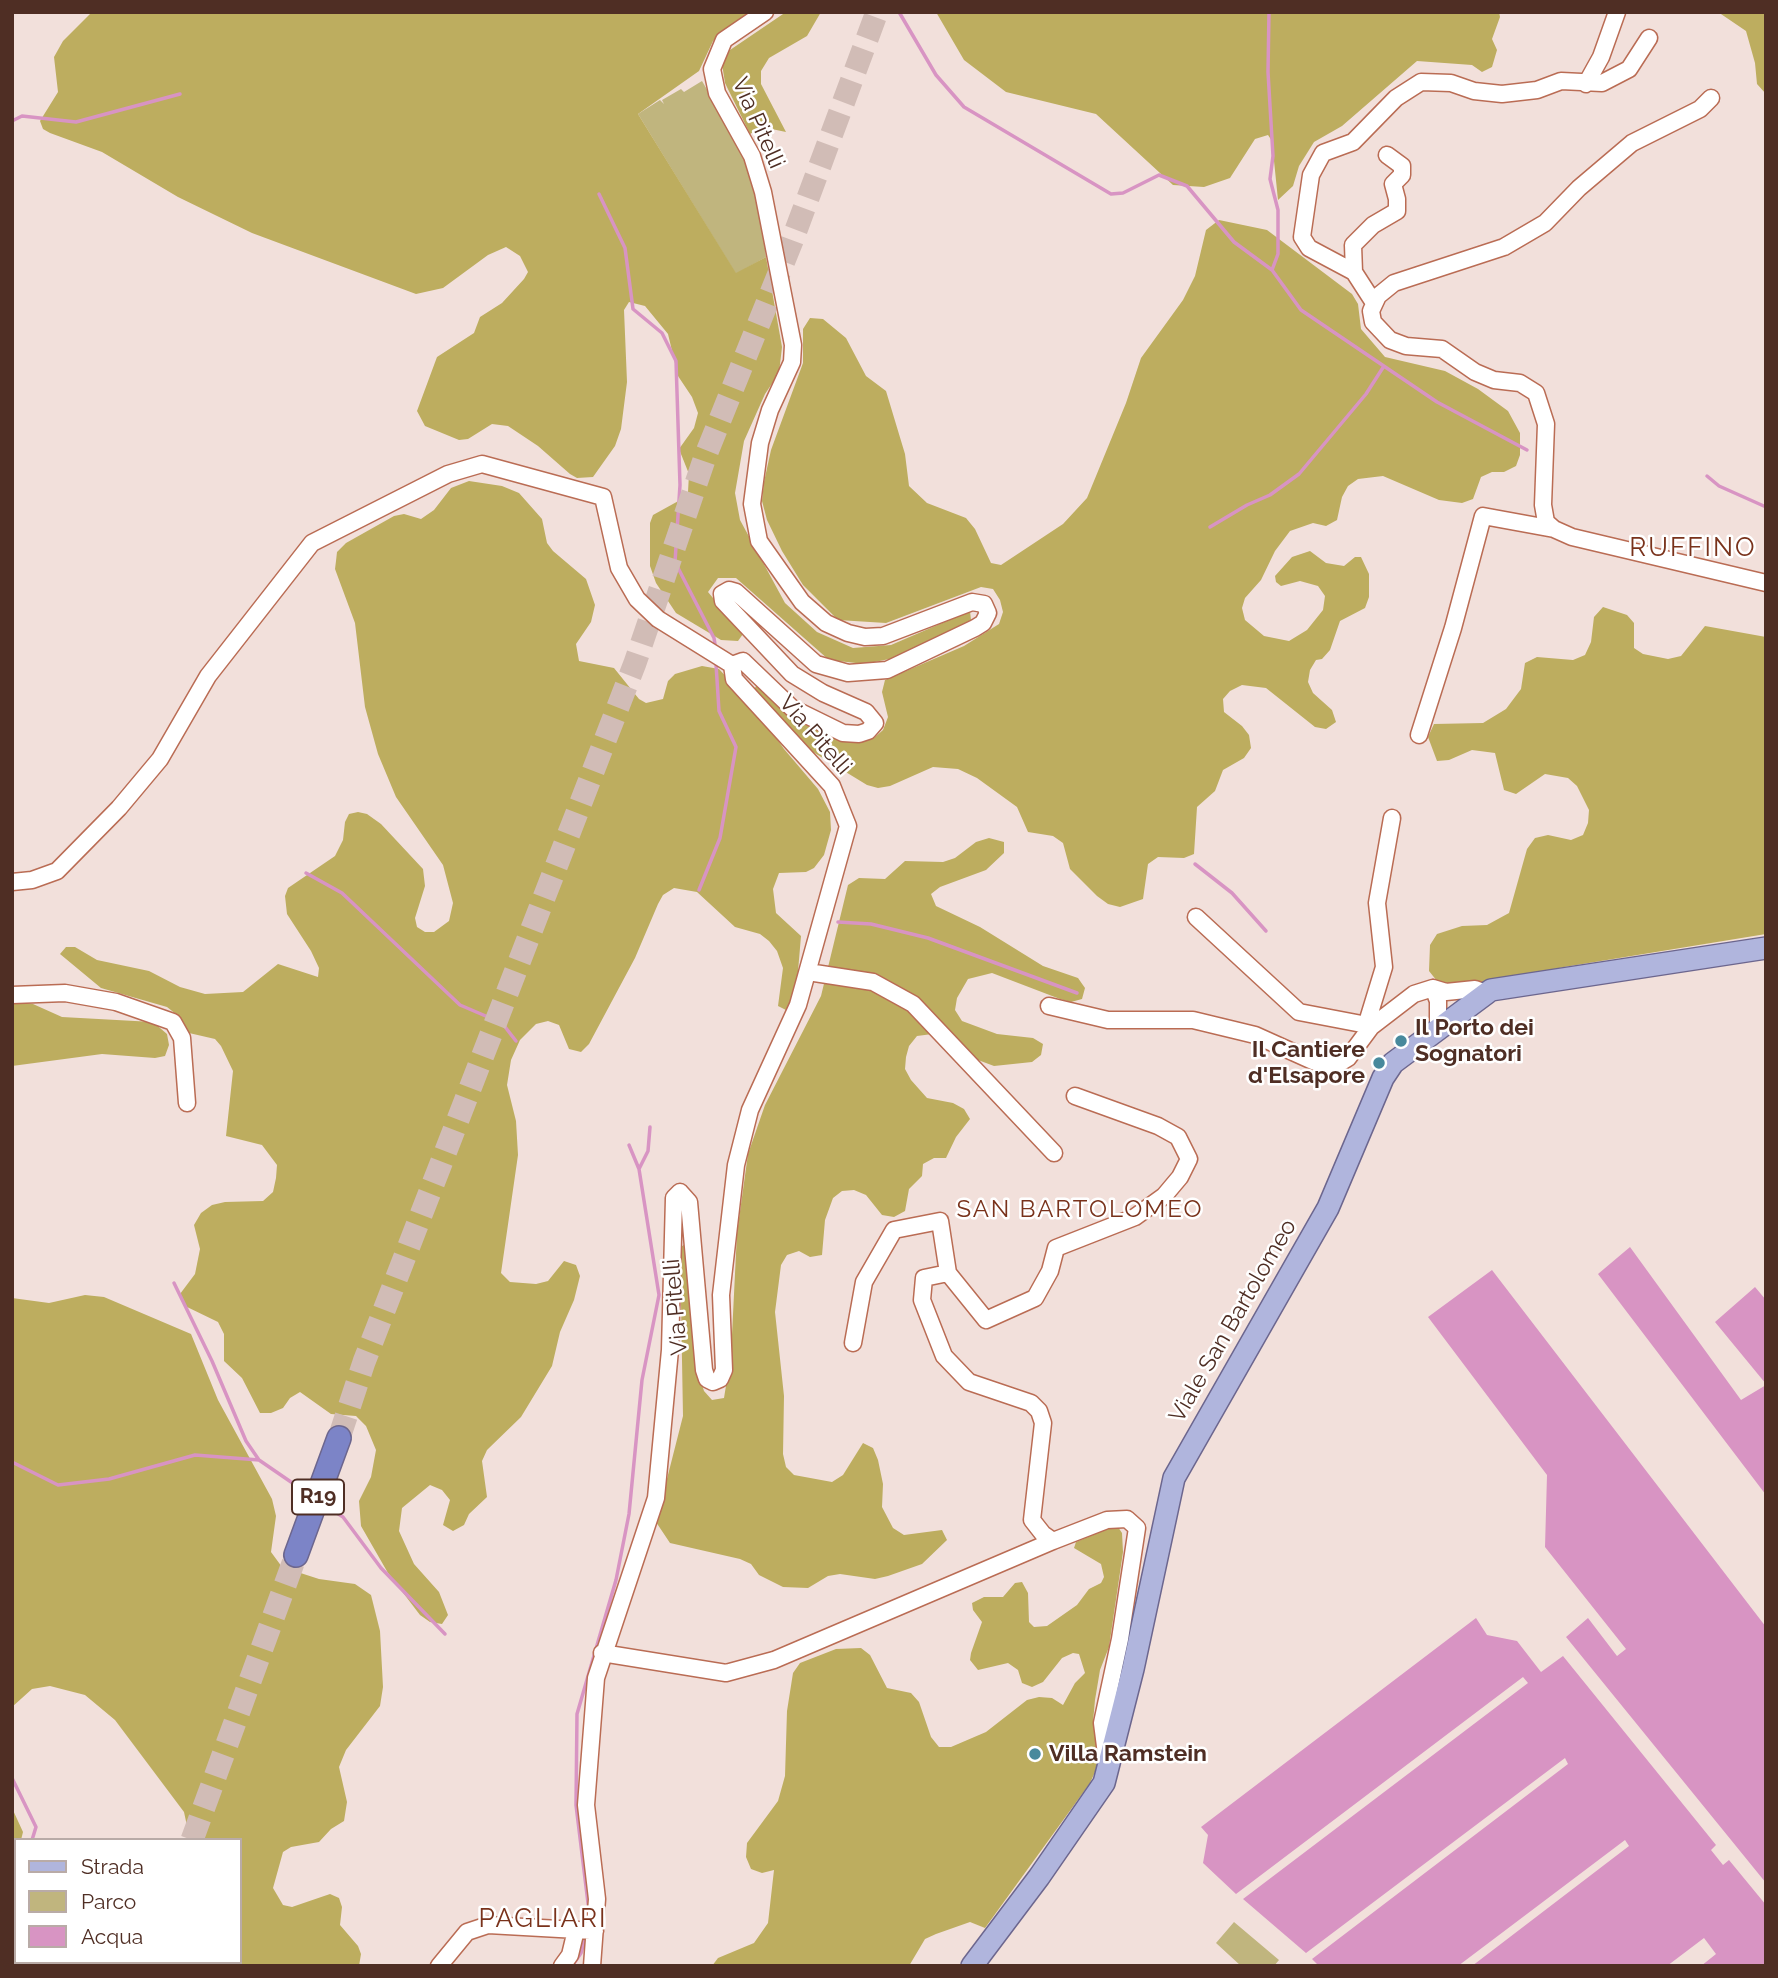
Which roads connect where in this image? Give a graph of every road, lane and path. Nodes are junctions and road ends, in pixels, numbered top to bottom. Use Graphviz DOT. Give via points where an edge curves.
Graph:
graph roads {
  1 [pos="765,12"];
  2 [pos="1617,12"];
  3 [pos="1649,38"];
  4 [pos="1586,84"];
  5 [pos="1711,98"];
  6 [pos="1387,155"];
  7 [pos="1354,272"];
  8 [pos="1374,303"];
  9 [pos="1554,529"];
  10 [pos="1766,583"];
  11 [pos="732,665"];
  12 [pos="1419,736"];
  13 [pos="1392,818"];
  14 [pos="12,882"];
  15 [pos="1196,917"];
  16 [pos="1766,948"];
  17 [pos="807,972"];
  18 [pos="1433,988"];
  19 [pos="1486,993"];
  20 [pos="12,995"];
  21 [pos="1049,1006"];
  22 [pos="1369,1026"];
  23 [pos="1438,1030"];
  24 [pos="1075,1096"];
  25 [pos="187,1103"];
  26 [pos="1055,1153"];
  27 [pos="948,1273"];
  28 [pos="853,1343"];
  29 [pos="339,1438"];
  30 [pos="1053,1541"];
  31 [pos="296,1555"];
  32 [pos="603,1653"];
  33 [pos="1108,1771"];
  34 [pos="586,1930"];
  35 [pos="439,1966"];
  36 [pos="562,1966"];
  37 [pos="592,1966"];
  38 [pos="972,1966"];
  1 -- 11 [label="street, Via Pitelli" via="724,40 712,69 717,93 752,156 761,183 793,345 792,362 760,443 752,504 759,541 802,602 826,623 848,633 883,636 972,602 984,604 988,613 975,628 887,670 848,673 816,664 736,592 724,592 723,601 792,674 871,717 873,726 859,734 843,733 792,708 747,664 740,660"];
  2 -- 4 [label="street"];
  3 -- 4 [label="street" via="1629,69 1602,83"];
  4 -- 7 [label="street" via="1561,81 1537,90 1502,94 1421,82 1396,98 1353,142 1323,153 1311,175 1302,237 1309,248"];
  5 -- 8 [label="street" via="1700,109 1632,143 1545,223 1504,247 1394,283"];
  6 -- 7 [label="street" via="1402,166 1402,174 1393,184 1397,211 1373,225 1353,245"];
  7 -- 8 [label="street"];
  8 -- 9 [label="street" via="1373,322 1390,340 1441,349 1475,372 1520,383 1536,393 1545,424 1543,505 1546,522"];
  9 -- 10 [label="street"];
  9 -- 12 [label="street" via="1483,516"];
  11 -- 14 [label="street" via="658,619 637,599 619,568 603,497 482,464 448,474 312,543 208,676 160,759 119,808 57,871"];
  11 -- 17 [label="street, Via Pitelli" via="734,679 832,786 844,813 846,836"];
  13 -- 22 [label="street" via="1377,903 1384,967"];
  15 -- 22 [label="street" via="1299,1012"];
  16 -- 19 [label="main road, Viale San Bartolomeo"];
  17 -- 26 [label="street" via="873,982 913,1004"];
  17 -- 32 [label="street, Via Pitelli" via="798,1005 750,1110 736,1165 721,1295 724,1370 713,1382 704,1370 689,1202 680,1192 674,1198 670,1350 656,1498"];
  18 -- 19 [label="street"];
  18 -- 22 [label="street" via="1413,994"];
  18 -- 23 [label="street"];
  19 -- 23 [label="main road, Viale San Bartolomeo"];
  20 -- 25 [label="street" via="65,993 116,1002 173,1021 182,1038"];
  21 -- 22 [label="street" via="1108,1020 1193,1020 1255,1035 1335,1066 1348,1058"];
  23 -- 33 [label="main road, Viale San Bartolomeo" via="1393,1063 1383,1078 1328,1208 1174,1478"];
  24 -- 27 [label="street" via="1178,1137 1189,1159 1180,1177 1164,1196 1135,1217 1056,1248 1050,1271 1034,1298 986,1320"];
  27 -- 28 [label="street" via="940,1221 894,1230 864,1282"];
  27 -- 30 [label="street" via="924,1278 922,1300 944,1356 969,1382 1031,1403 1039,1411 1043,1423 1032,1520"];
  29 -- 31 [label="highway, R19"];
  30 -- 32 [label="street" via="774,1660 726,1672"];
  30 -- 33 [label="street" via="1107,1520 1127,1519 1137,1528 1102,1723"];
  32 -- 34 [label="street, Via Pitelli" via="596,1678 586,1805 597,1899"];
  33 -- 38 [label="main road, Viale San Bartolomeo" via="1039,1877"];
  34 -- 35 [label="street" via="488,1925 467,1932"];
  34 -- 36 [label="street"];
  34 -- 37 [label="street, Via Pitelli"];
}
